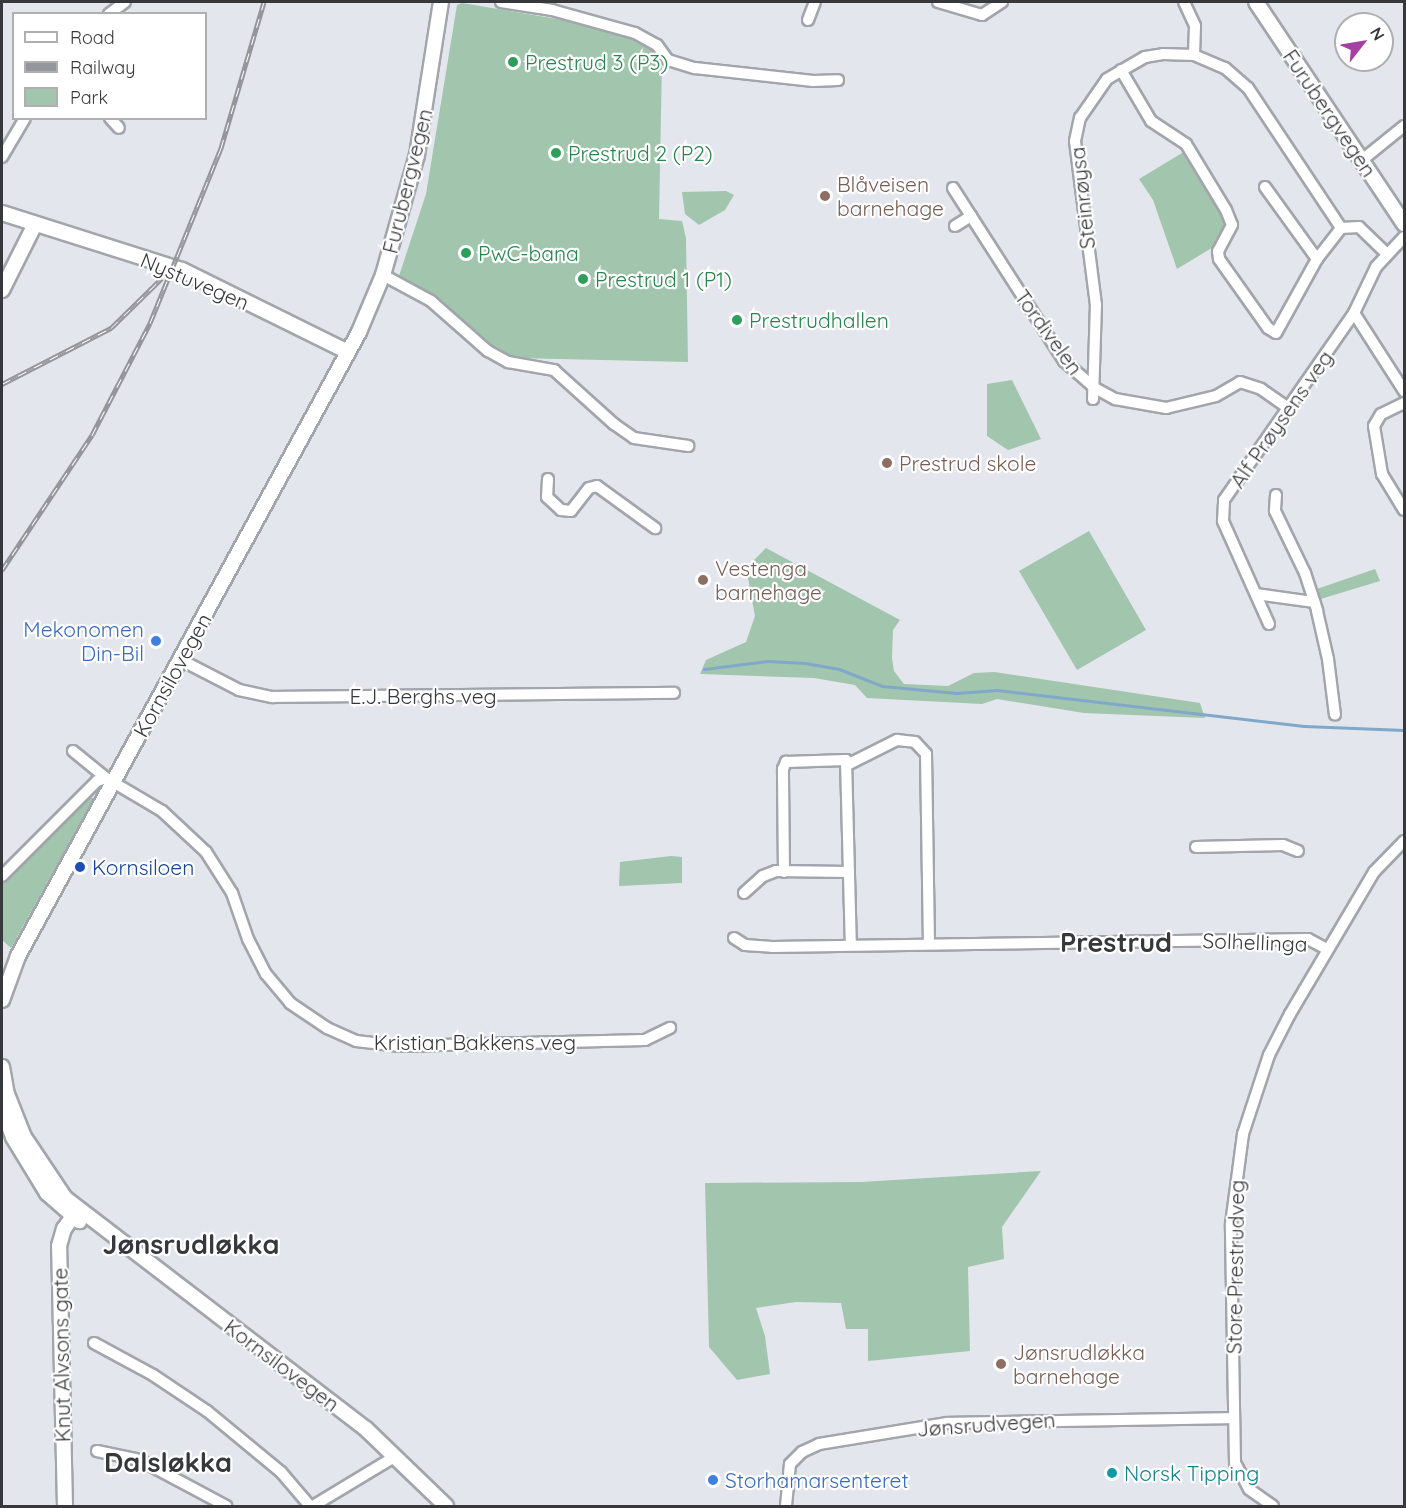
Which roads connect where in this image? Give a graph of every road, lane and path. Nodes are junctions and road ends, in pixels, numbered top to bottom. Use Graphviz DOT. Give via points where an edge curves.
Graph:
graph roads {
  1 [pos="125,2"];
  2 [pos="441,2"];
  3 [pos="501,2"];
  4 [pos="815,2"];
  5 [pos="938,2"];
  6 [pos="1002,2"];
  7 [pos="1184,2"];
  8 [pos="1256,2"];
  9 [pos="112,12"];
  10 [pos="808,20"];
  11 [pos="1194,55"];
  12 [pos="1121,70"];
  13 [pos="838,80"];
  14 [pos="24,120"];
  15 [pos="112,120"];
  16 [pos="1404,126"];
  17 [pos="119,128"];
  18 [pos="2,157"];
  19 [pos="1362,160"];
  20 [pos="953,188"];
  21 [pos="1265,188"];
  22 [pos="2,213"];
  23 [pos="971,216"];
  24 [pos="35,224"];
  25 [pos="1404,224"];
  26 [pos="955,226"];
  27 [pos="1341,228"];
  28 [pos="1404,237"];
  29 [pos="1386,253"];
  30 [pos="1317,259"];
  31 [pos="383,275"];
  32 [pos="2,290"];
  33 [pos="1354,313"];
  34 [pos="348,352"];
  35 [pos="1404,391"];
  36 [pos="1094,393"];
  37 [pos="1404,403"];
  38 [pos="1288,408"];
  39 [pos="688,446"];
  40 [pos="548,479"];
  41 [pos="1276,495"];
  42 [pos="1404,510"];
  43 [pos="655,528"];
  44 [pos="1256,594"];
  45 [pos="1314,602"];
  46 [pos="1269,624"];
  47 [pos="181,660"];
  48 [pos="674,693"];
  49 [pos="1335,715"];
  50 [pos="73,751"];
  51 [pos="849,764"];
  52 [pos="110,780"];
  53 [pos="1404,841"];
  54 [pos="1196,847"];
  55 [pos="1298,851"];
  56 [pos="784,872"];
  57 [pos="849,872"];
  58 [pos="2,876"];
  59 [pos="744,893"];
  60 [pos="734,938"];
  61 [pos="929,944"];
  62 [pos="851,945"];
  63 [pos="1327,950"];
  64 [pos="2,1000"];
  65 [pos="670,1028"];
  66 [pos="2,1067"];
  67 [pos="2,1108"];
  68 [pos="8,1122"];
  69 [pos="75,1213"];
  70 [pos="94,1343"];
  71 [pos="1234,1418"];
  72 [pos="97,1450"];
  73 [pos="396,1456"];
  74 [pos="65,1506"];
  75 [pos="226,1506"];
  76 [pos="312,1506"];
  77 [pos="446,1506"];
  78 [pos="786,1506"];
  79 [pos="1273,1506"];
  1 -- 9 [label="street"];
  2 -- 31 [label="main road, Furubergvegen" via="417,155"];
  3 -- 13 [label="street" via="552,10 634,33 657,45 668,60 695,68 813,81"];
  4 -- 10 [label="street"];
  5 -- 6 [label="street" via="982,15"];
  7 -- 11 [label="street" via="1195,26"];
  8 -- 19 [label="main road, Furubergvegen"];
  11 -- 12 [label="street, Steinrøysa" via="1145,57"];
  11 -- 27 [label="street, Steinrøysa" via="1225,68 1248,88"];
  12 -- 30 [label="street" via="1151,121 1179,138 1195,156 1232,225 1218,252 1219,259 1260,322 1275,333"];
  12 -- 36 [label="street, Steinrøysa" via="1098,88 1075,141 1096,305"];
  14 -- 18 [label="street"];
  15 -- 17 [label="street"];
  16 -- 19 [label="street"];
  19 -- 25 [label="main road, Furubergvegen"];
  20 -- 23 [label="street, Tordivelen"];
  21 -- 30 [label="street"];
  22 -- 24 [label="main road, Nystuvegen"];
  23 -- 26 [label="street"];
  23 -- 36 [label="street, Tordivelen" via="1064,361"];
  24 -- 32 [label="main road"];
  24 -- 34 [label="main road, Nystuvegen" via="182,270"];
  27 -- 29 [label="street" via="1359,227"];
  27 -- 30 [label="street"];
  28 -- 29 [label="street, Alf Prøysens veg"];
  29 -- 33 [label="street, Alf Prøysens veg"];
  31 -- 34 [label="main road, Furubergvegen"];
  31 -- 39 [label="street" via="431,301 488,351 508,362 554,369 634,438"];
  33 -- 35 [label="street"];
  33 -- 38 [label="street, Alf Prøysens veg"];
  34 -- 47 [label="main road, Kornsilovegen"];
  36 -- 38 [label="street, Tordivelen" via="1166,408 1216,396 1240,382 1261,389"];
  37 -- 42 [label="street" via="1381,414 1374,426 1383,474"];
  38 -- 44 [label="street, Alf Prøysens veg" via="1224,500 1223,521"];
  40 -- 43 [label="street" via="547,497 561,510 571,511 589,488 597,486"];
  41 -- 45 [label="street, Alf Prøysens veg" via="1275,512 1305,573"];
  44 -- 45 [label="street"];
  44 -- 46 [label="street, Alf Prøysens veg"];
  45 -- 49 [label="street, Alf Prøysens veg" via="1328,659"];
  47 -- 48 [label="street, E.J. Berghs veg" via="239,690 273,697"];
  47 -- 52 [label="main road, Kornsilovegen"];
  50 -- 52 [label="street"];
  51 -- 56 [label="street" via="841,759 786,762"];
  51 -- 57 [label="street"];
  51 -- 61 [label="street" via="877,746 897,740 915,742 926,753"];
  52 -- 58 [label="street" via="97,781"];
  52 -- 64 [label="main road, Kornsilovegen" via="18,956"];
  52 -- 65 [label="street, Kristian Bakkens veg" via="162,811 201,846 232,893 248,939 266,974 291,1003 327,1028 356,1041 400,1046 645,1040"];
  53 -- 63 [label="street, Store Prestrudveg" via="1374,872"];
  54 -- 55 [label="street" via="1283,845"];
  56 -- 57 [label="street"];
  56 -- 59 [label="street" via="764,876"];
  57 -- 62 [label="street"];
  60 -- 62 [label="street, Solhellinga" via="745,945"];
  61 -- 62 [label="street, Solhellinga"];
  61 -- 63 [label="street, Solhellinga" via="1308,939"];
  63 -- 71 [label="street, Store Prestrudveg" via="1269,1055 1244,1134 1231,1224"];
  66 -- 68 [label="main road, Kornsilovegen"];
  67 -- 68 [label="main road, Kornsilovegen"];
  68 -- 69 [label="main road, Kornsilovegen" via="47,1193"];
  69 -- 73 [label="main road, Kornsilovegen" via="366,1429"];
  69 -- 74 [label="main road, Knut Alvsons gate" via="62,1235 59,1256"];
  70 -- 76 [label="street" via="153,1375 207,1411 281,1472"];
  71 -- 78 [label="street, Jønsrudvegen" via="947,1423 819,1443 790,1464"];
  71 -- 79 [label="street, Store Prestrudveg" via="1235,1464 1241,1479"];
  72 -- 75 [label="street" via="140,1460"];
  73 -- 76 [label="street"];
  73 -- 77 [label="main road, Kornsilovegen"];
}
